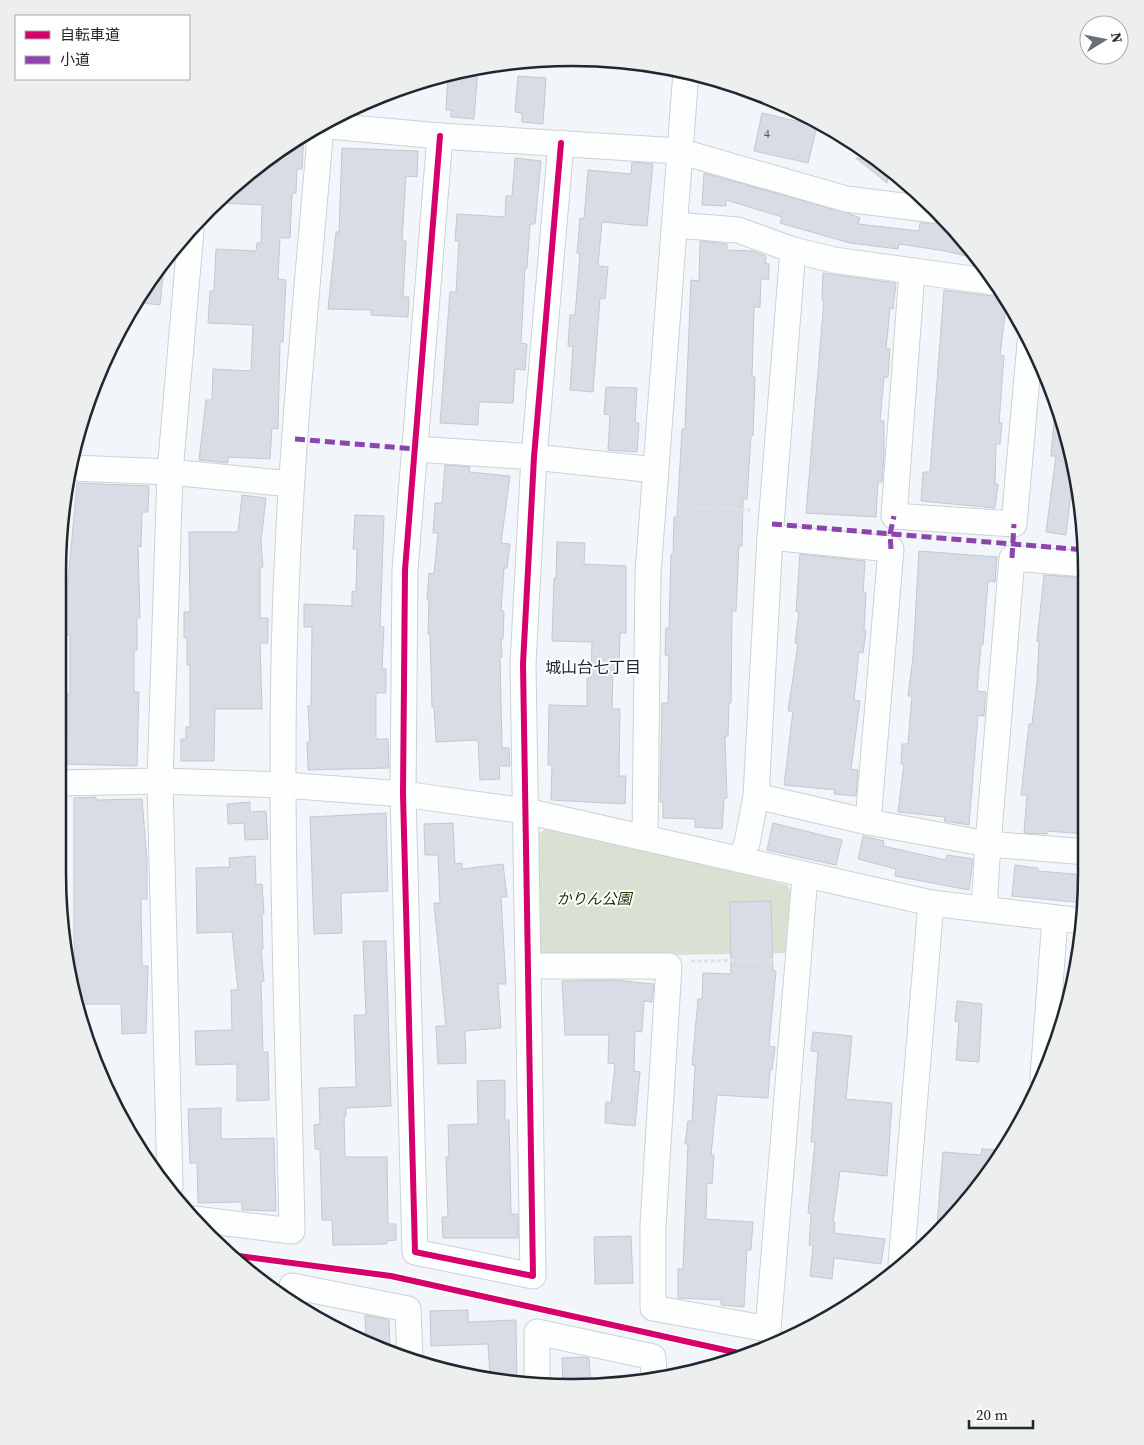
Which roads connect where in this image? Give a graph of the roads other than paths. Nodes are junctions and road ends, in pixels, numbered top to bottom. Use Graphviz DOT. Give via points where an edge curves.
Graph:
graph roads {
  1 [pos="685,79"];
  2 [pos="333,126"];
  3 [pos="318,134"];
  4 [pos="440,136"];
  5 [pos="561,143"];
  6 [pos="679,151"];
  7 [pos="924,209"];
  8 [pos="675,225"];
  9 [pos="190,241"];
  10 [pos="793,250"];
  11 [pos="912,271"];
  12 [pos="985,281"];
  13 [pos="1029,355"];
  14 [pos="416,449"];
  15 [pos="534,457"];
  16 [pos="77,468"];
  17 [pos="655,470"];
  18 [pos="170,472"];
  19 [pos="291,484"];
  20 [pos="770,537"];
  21 [pos="1078,563"];
  22 [pos="160,781"];
  23 [pos="66,783"];
  24 [pos="284,785"];
  25 [pos="403,794"];
  26 [pos="756,796"];
  27 [pos="526,811"];
  28 [pos="868,822"];
  29 [pos="645,837"];
  30 [pos="988,844"];
  31 [pos="1078,851"];
  32 [pos="740,860"];
  33 [pos="805,876"];
  34 [pos="931,902"];
  35 [pos="984,909"];
  36 [pos="1055,919"];
  37 [pos="1075,920"];
  38 [pos="528,966"];
  39 [pos="1045,1052"];
  40 [pos="170,1179"];
  41 [pos="204,1219"];
  42 [pos="902,1256"];
  43 [pos="293,1295"];
  44 [pos="410,1352"];
  45 [pos="653,1372"];
  46 [pos="537,1378"];
  1 -- 6 [label="street"];
  2 -- 4 [label="street"];
  3 -- 19 [label="street"];
  4 -- 5 [label="street"];
  4 -- 14 [label="street"];
  5 -- 6 [label="street"];
  5 -- 15 [label="street"];
  6 -- 7 [label="street" via="846,199"];
  6 -- 8 [label="street"];
  8 -- 10 [label="street" via="738,230"];
  8 -- 17 [label="street"];
  9 -- 18 [label="street"];
  10 -- 11 [label="street" via="834,260"];
  10 -- 20 [label="street"];
  11 -- 12 [label="street"];
  11 -- 13 [label="street" via="894,516 1014,524"];
  14 -- 15 [label="street"];
  14 -- 25 [label="street" via="405,570"];
  15 -- 17 [label="street"];
  15 -- 27 [label="street" via="524,664"];
  16 -- 18 [label="street"];
  17 -- 29 [label="street" via="648,573"];
  18 -- 19 [label="street"];
  18 -- 22 [label="street"];
  19 -- 24 [label="street"];
  20 -- 26 [label="street"];
  20 -- 28 [label="street" via="891,549"];
  21 -- 30 [label="street" via="1012,558"];
  22 -- 23 [label="street"];
  22 -- 24 [label="street"];
  22 -- 40 [label="street"];
  24 -- 25 [label="street"];
  24 -- 41 [label="street" via="292,1231"];
  25 -- 27 [label="street"];
  25 -- 38 [label="street" via="415,1252 533,1276"];
  26 -- 28 [label="street"];
  26 -- 32 [label="street"];
  27 -- 29 [label="street"];
  27 -- 38 [label="street"];
  28 -- 30 [label="street"];
  29 -- 32 [label="street"];
  30 -- 31 [label="street"];
  30 -- 35 [label="street"];
  32 -- 33 [label="street"];
  33 -- 34 [label="street"];
  33 -- 38 [label="street" via="768,1329 654,1308 653,1225 669,966"];
  34 -- 35 [label="street"];
  34 -- 42 [label="street"];
  35 -- 36 [label="street"];
  36 -- 37 [label="street"];
  36 -- 39 [label="street"];
  43 -- 44 [label="street" via="292,1286 408,1309"];
  45 -- 46 [label="street" via="652,1357 537,1332"];
}
